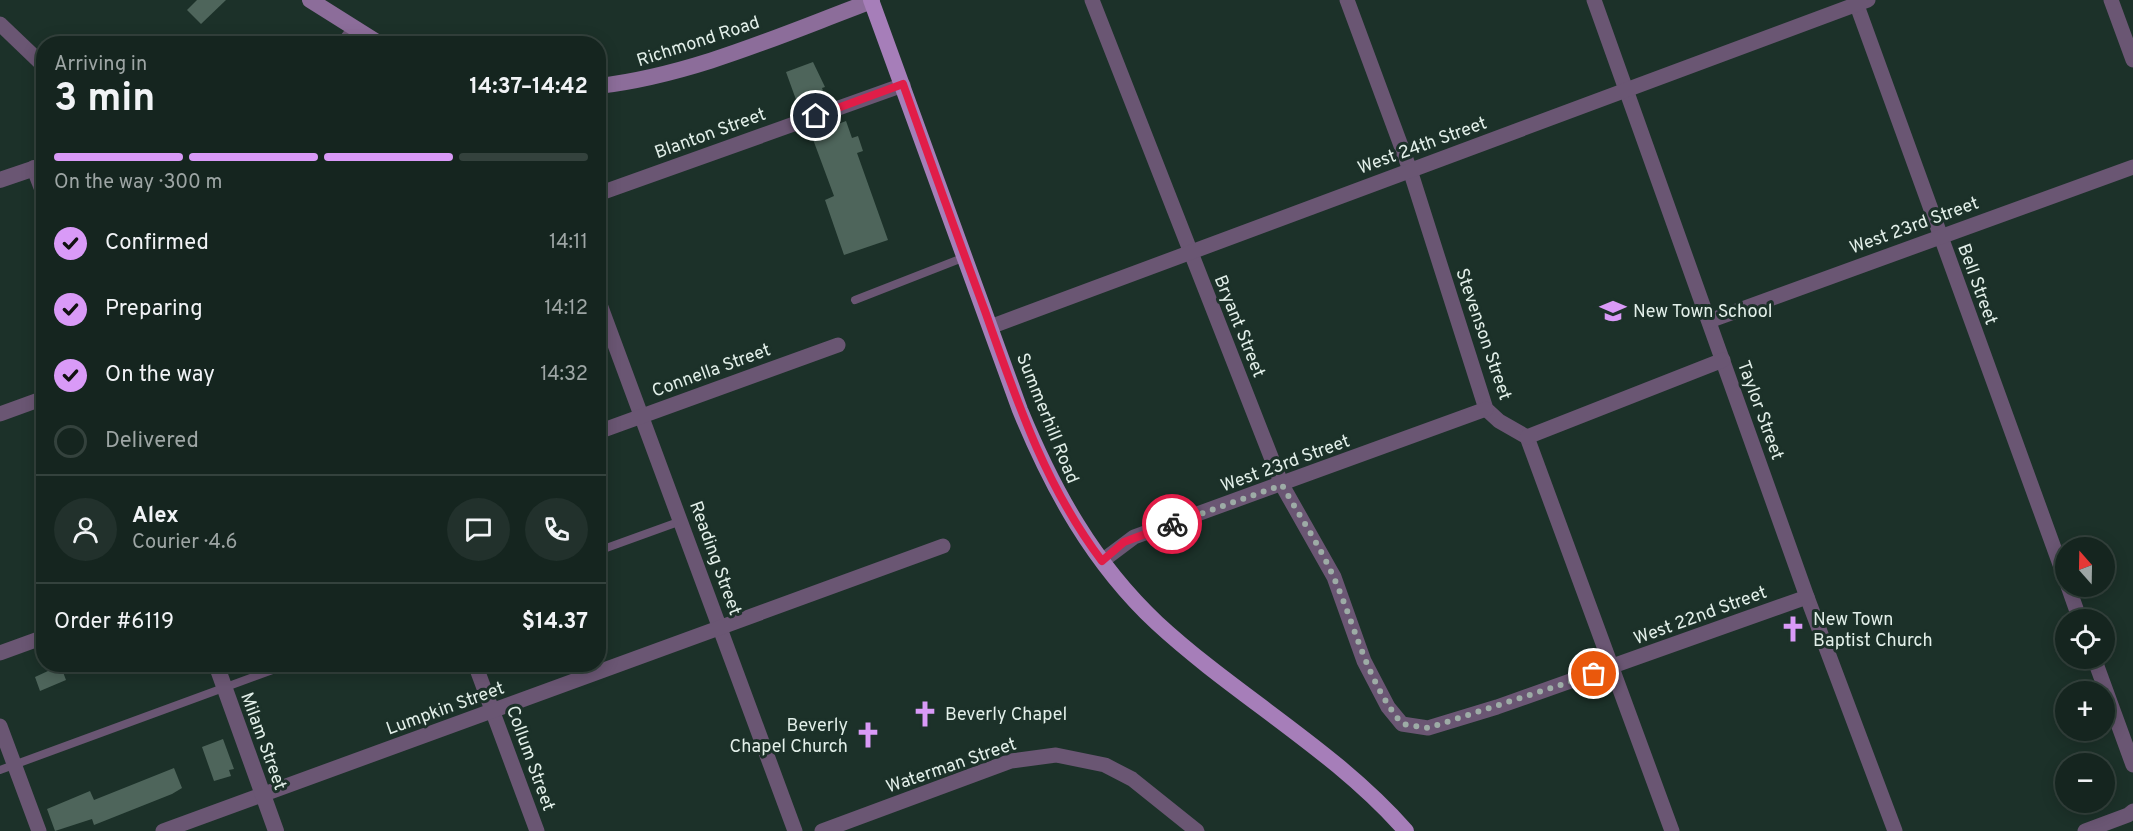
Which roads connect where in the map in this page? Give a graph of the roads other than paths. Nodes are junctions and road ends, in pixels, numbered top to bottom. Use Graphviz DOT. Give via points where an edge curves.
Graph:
graph roads {
  1 [pos="310,0"];
  2 [pos="872,0"];
  3 [pos="1092,0"];
  4 [pos="1347,0"];
  5 [pos="1594,0"];
  6 [pos="2111,0"];
  7 [pos="1860,1"];
  8 [pos="0,24"];
  9 [pos="355,30"];
  10 [pos="350,36"];
  11 [pos="366,36"];
  12 [pos="36,58"];
  13 [pos="2133,60"];
  14 [pos="903,84"];
  15 [pos="606,85"];
  16 [pos="1626,90"];
  17 [pos="2133,166"];
  18 [pos="36,167"];
  19 [pos="1410,170"];
  20 [pos="0,180"];
  21 [pos="606,191"];
  22 [pos="1939,236"];
  23 [pos="1190,252"];
  24 [pos="965,257"];
  25 [pos="855,300"];
  26 [pos="606,320"];
  27 [pos="1709,321"];
  28 [pos="990,327"];
  29 [pos="838,345"];
  30 [pos="1723,360"];
  31 [pos="36,401"];
  32 [pos="1486,410"];
  33 [pos="0,414"];
  34 [pos="643,416"];
  35 [pos="606,429"];
  36 [pos="1527,437"];
  37 [pos="1282,485"];
  38 [pos="681,521"];
  39 [pos="943,546"];
  40 [pos="606,548"];
  41 [pos="2055,551"];
  42 [pos="1102,561"];
  43 [pos="1807,597"];
  44 [pos="721,628"];
  45 [pos="36,640"];
  46 [pos="0,653"];
  47 [pos="1364,661"];
  48 [pos="1613,667"];
  49 [pos="2098,669"];
  50 [pos="606,670"];
  51 [pos="219,672"];
  52 [pos="267,672"];
  53 [pos="478,672"];
  54 [pos="600,672"];
  55 [pos="225,688"];
  56 [pos="493,711"];
  57 [pos="0,726"];
  58 [pos="2133,765"];
  59 [pos="7,768"];
  60 [pos="262,793"];
  61 [pos="2133,811"];
  62 [pos="39,831"];
  63 [pos="162,831"];
  64 [pos="276,831"];
  65 [pos="537,831"];
  66 [pos="795,831"];
  67 [pos="822,831"];
  68 [pos="1197,831"];
  69 [pos="1406,831"];
  70 [pos="1672,831"];
  71 [pos="1895,831"];
  72 [pos="2085,831"];
  1 -- 9 [label="main road"];
  2 -- 14 [label="main road, Summerhill Road"];
  2 -- 15 [label="main road, Richmond Road" via="691,67 654,78"];
  3 -- 23 [label="street, Bryant Street"];
  4 -- 19 [label="street, Stevenson Street"];
  5 -- 16 [label="street, Taylor Street"];
  6 -- 13 [label="street"];
  7 -- 16 [label="street, West 24th Street"];
  7 -- 22 [label="street, Bell Street"];
  8 -- 12 [label="street"];
  9 -- 10 [label="street"];
  9 -- 11 [label="main road"];
  14 -- 21 [label="street, Blanton Street"];
  14 -- 24 [label="main road, Summerhill Road"];
  16 -- 19 [label="street, West 24th Street"];
  16 -- 27 [label="street, Taylor Street"];
  17 -- 22 [label="street, West 23rd Street"];
  18 -- 20 [label="street"];
  19 -- 23 [label="street, West 24th Street"];
  19 -- 32 [label="street, Stevenson Street"];
  22 -- 27 [label="street, West 23rd Street"];
  22 -- 41 [label="street, Bell Street"];
  23 -- 28 [label="street, West 24th Street"];
  23 -- 37 [label="street, Bryant Street"];
  24 -- 25 [label="lane"];
  24 -- 28 [label="main road, Summerhill Road"];
  26 -- 34 [label="street, Reading Street"];
  27 -- 30 [label="street, Taylor Street"];
  28 -- 42 [label="main road, Summerhill Road" via="1044,468 1069,515"];
  29 -- 34 [label="street, Connella Street"];
  30 -- 36 [label="street"];
  30 -- 43 [label="street, Taylor Street"];
  31 -- 33 [label="street"];
  32 -- 36 [label="street, Stevenson Street"];
  32 -- 37 [label="street, West 23rd Street"];
  34 -- 35 [label="street, Connella Street"];
  34 -- 38 [label="street, Reading Street"];
  36 -- 48 [label="street"];
  37 -- 42 [label="street, West 23rd Street" via="1134,537"];
  37 -- 47 [label="street, Bryant Street" via="1334,577"];
  38 -- 40 [label="lane"];
  38 -- 44 [label="street, Reading Street"];
  39 -- 44 [label="street, Lumpkin Street"];
  42 -- 69 [label="main road, Summerhill Road" via="1157,623 1365,791"];
  43 -- 48 [label="street, West 22nd Street"];
  43 -- 71 [label="street, Taylor Street"];
  44 -- 50 [label="street, Lumpkin Street"];
  44 -- 66 [label="street, Reading Street"];
  45 -- 46 [label="street"];
  47 -- 48 [label="street, West 22nd Street" via="1388,707 1402,724 1428,728"];
  48 -- 70 [label="street"];
  49 -- 58 [label="street"];
  51 -- 55 [label="street, Milam Street"];
  52 -- 55 [label="lane"];
  53 -- 56 [label="street, Collum Street"];
  54 -- 56 [label="street, Lumpkin Street"];
  55 -- 59 [label="lane"];
  55 -- 60 [label="street, Milam Street"];
  56 -- 60 [label="street, Lumpkin Street"];
  56 -- 65 [label="street, Collum Street"];
  57 -- 59 [label="street"];
  59 -- 62 [label="street"];
  60 -- 63 [label="street, Lumpkin Street"];
  60 -- 64 [label="street, Milam Street"];
  61 -- 72 [label="street"];
  67 -- 68 [label="street, Waterman Street" via="1011,761 1056,755 1105,765 1132,778"];
}
